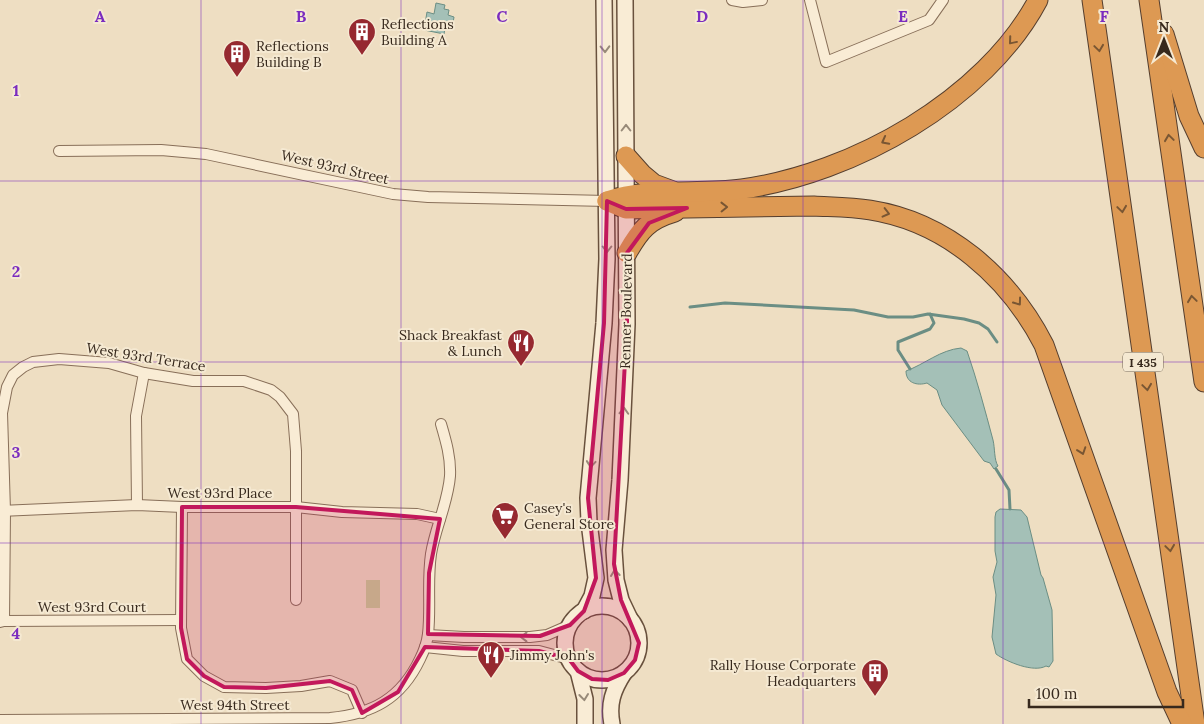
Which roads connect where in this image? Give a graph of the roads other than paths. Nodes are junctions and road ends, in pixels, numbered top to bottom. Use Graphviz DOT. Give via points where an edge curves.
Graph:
graph roads {
  1 [pos="604,0"];
  2 [pos="625,0"];
  3 [pos="732,0"];
  4 [pos="762,0"];
  5 [pos="809,0"];
  6 [pos="943,0"];
  7 [pos="1038,0"];
  8 [pos="1092,0"];
  9 [pos="1149,0"];
  10 [pos="1159,0"];
  11 [pos="1204,148"];
  12 [pos="59,151"];
  13 [pos="626,156"];
  14 [pos="683,200"];
  15 [pos="607,201"];
  16 [pos="626,202"];
  17 [pos="627,253"];
  18 [pos="144,373"];
  19 [pos="1204,382"];
  20 [pos="441,424"];
  21 [pos="137,505"];
  22 [pos="182,507"];
  23 [pos="296,507"];
  24 [pos="2,511"];
  25 [pos="440,519"];
  26 [pos="296,600"];
  27 [pos="584,611"];
  28 [pos="630,619"];
  29 [pos="181,620"];
  30 [pos="2,621"];
  31 [pos="570,625"];
  32 [pos="428,635"];
  33 [pos="425,647"];
  34 [pos="568,659"];
  35 [pos="578,671"];
  36 [pos="624,673"];
  37 [pos="362,713"];
  38 [pos="0,720"];
  39 [pos="164,721"];
  40 [pos="201,721"];
  41 [pos="17,722"];
  42 [pos="585,724"];
  43 [pos="612,724"];
  44 [pos="1182,724"];
  45 [pos="1195,724"];
  1 -- 15 [label="main road, Renner Boulevard, one-way"];
  13 -- 2 [label="main road, Renner Boulevard, one-way"];
  3 -- 4 [label="street"];
  5 -- 6 [label="street" via="826,62 929,20"];
  7 -- 14 [label="highway, one-way" via="1020,30 992,62 949,100 887,140 845,159 780,181 706,192"];
  8 -- 45 [label="highway, I 435, one-way"];
  19 -- 9 [label="highway, one-way"];
  10 -- 11 [label="highway" via="1165,39 1189,116"];
  12 -- 15 [label="street, West 93rd Street" via="161,150 206,154 393,194"];
  13 -- 14 [label="highway" via="654,184"];
  13 -- 16 [label="main road, Renner Boulevard"];
  14 -- 16 [label="highway"];
  14 -- 17 [label="highway" via="665,215 648,223"];
  14 -- 44 [label="highway, one-way" via="871,210 939,234 995,276 1032,322 1044,345 1167,692"];
  15 -- 16 [label="highway"];
  15 -- 27 [label="main road, Renner Boulevard, one-way" via="604,323 588,498 596,578"];
  16 -- 17 [label="main road, Renner Boulevard"];
  28 -- 17 [label="main road, Renner Boulevard, one-way" via="616,580 614,550 627,334"];
  18 -- 21 [label="street" via="136,416"];
  18 -- 23 [label="street, West 93rd Terrace" via="193,381 244,381 271,390 280,397 293,414"];
  18 -- 24 [label="street, West 93rd Terrace" via="109,363 59,358 33,362 13,375 2,413"];
  20 -- 25 [label="street, West 94th Street" via="450,476"];
  21 -- 22 [label="street, West 93rd Place"];
  21 -- 24 [label="street, West 93rd Place"];
  22 -- 23 [label="street, West 93rd Place"];
  22 -- 29 [label="street"];
  23 -- 25 [label="street, West 93rd Place" via="417,514"];
  23 -- 26 [label="street"];
  24 -- 30 [label="street"];
  25 -- 32 [label="street, West 94th Street" via="429,573"];
  27 -- 28 [label="main road" via="608,607"];
  27 -- 31 [label="main road"];
  28 -- 36 [label="main road" via="639,643 635,660"];
  29 -- 30 [label="street, West 93rd Court"];
  29 -- 37 [label="street" via="187,659 204,676 224,686 266,688 330,680 352,690"];
  31 -- 32 [label="street, one-way" via="547,635 530,637"];
  31 -- 34 [label="main road" via="565,644"];
  32 -- 33 [label="street, West 94th Street"];
  33 -- 34 [label="street" via="463,651 539,651"];
  33 -- 37 [label="street, West 94th Street" via="412,674 398,692 379,706"];
  34 -- 35 [label="main road"];
  35 -- 36 [label="main road" via="600,680"];
  35 -- 42 [label="main road, one-way" via="585,699"];
  36 -- 43 [label="main road" via="611,699"];
  37 -- 40 [label="street, West 94th Street" via="330,718"];
  38 -- 41 [label="street, West 94th Street"];
  39 -- 40 [label="street, West 94th Street"];
  39 -- 41 [label="street, West 94th Street"];
}
